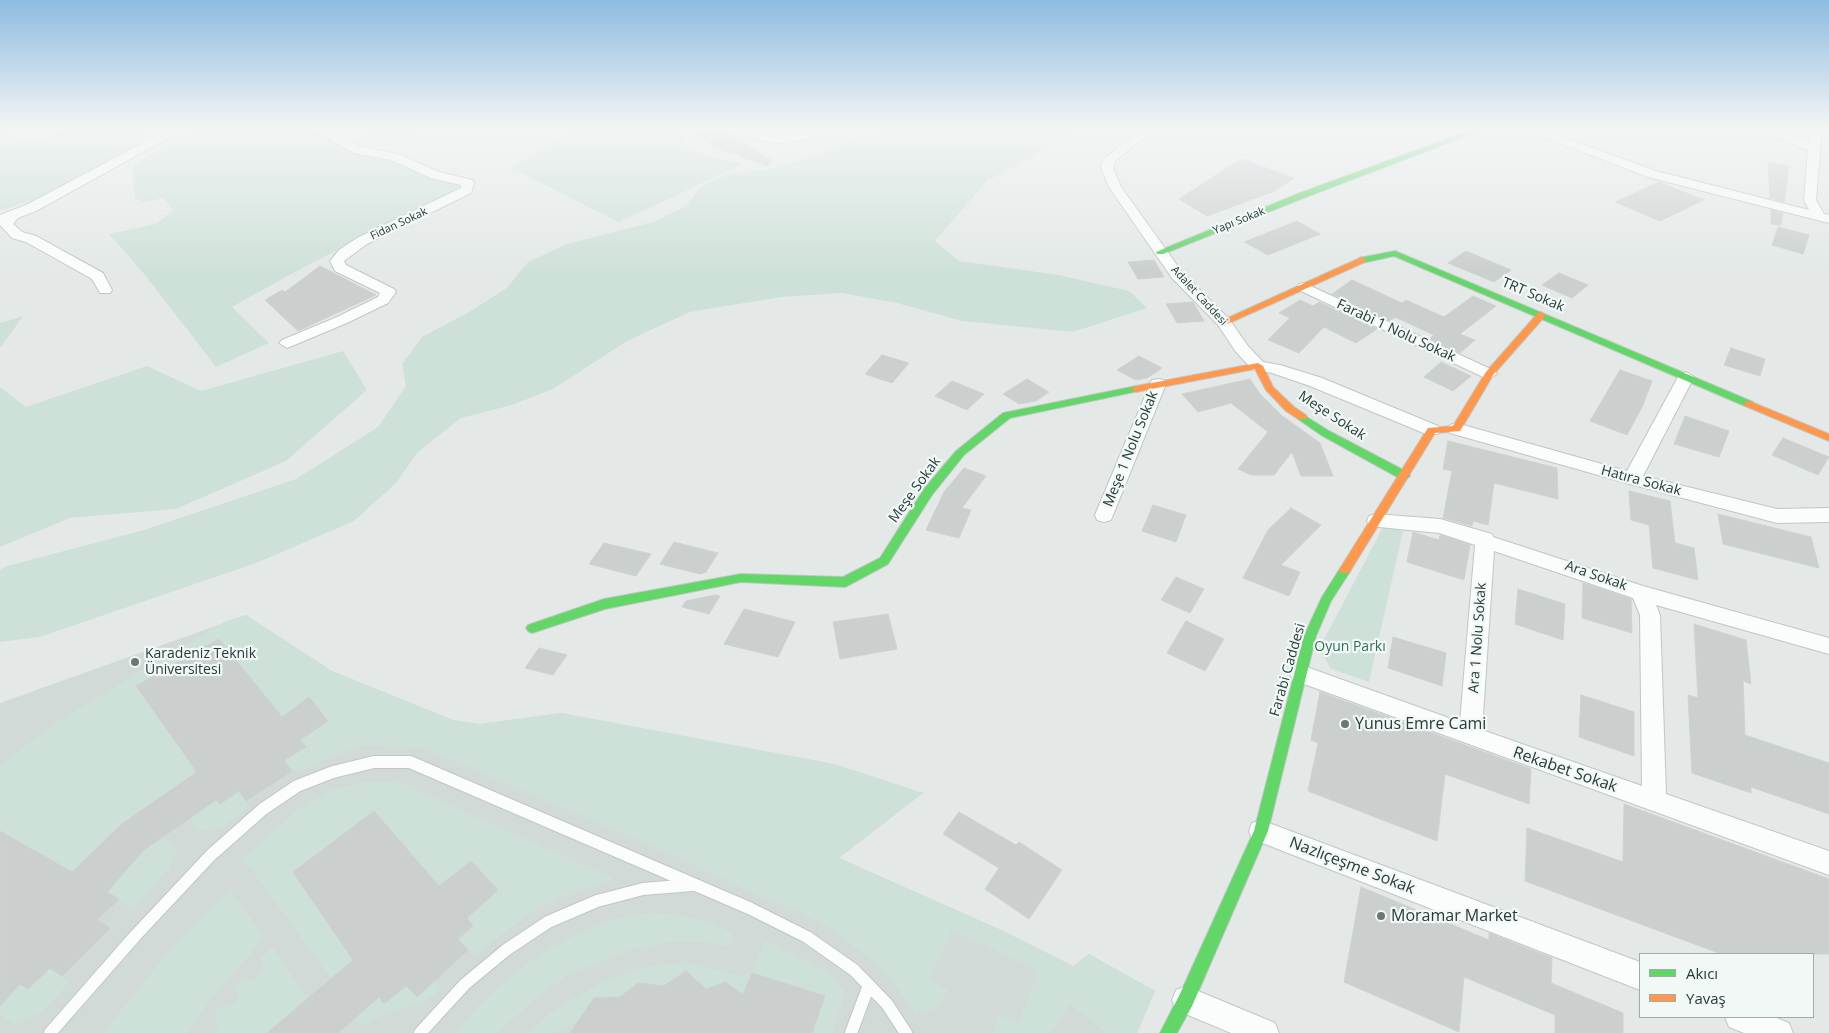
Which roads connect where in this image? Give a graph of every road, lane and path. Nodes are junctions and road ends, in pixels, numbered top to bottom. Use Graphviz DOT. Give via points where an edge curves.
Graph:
graph roads {
  1 [pos="92,175"];
  2 [pos="436,175"];
  3 [pos="1110,175"];
  4 [pos="1357,175"];
  5 [pos="1657,175"];
  6 [pos="1812,175"];
  7 [pos="6,217"];
  8 [pos="1823,217"];
  9 [pos="1160,252"];
  10 [pos="1304,287"];
  11 [pos="105,290"];
  12 [pos="1541,315"];
  13 [pos="1224,322"];
  14 [pos="287,343"];
  15 [pos="1258,366"];
  16 [pos="1488,374"];
  17 [pos="1686,377"];
  18 [pos="1158,384"];
  19 [pos="1456,429"];
  20 [pos="1432,430"];
  21 [pos="1829,438"];
  22 [pos="1405,476"];
  23 [pos="1632,479"];
  24 [pos="1104,515"];
  25 [pos="1829,517"];
  26 [pos="1376,521"];
  27 [pos="1485,539"];
  28 [pos="1641,593"];
  29 [pos="532,628"];
  30 [pos="1829,646"];
  31 [pos="1301,674"];
  32 [pos="1470,736"];
  33 [pos="1654,801"];
  34 [pos="1261,831"];
  35 [pos="1829,863"];
  36 [pos="695,885"];
  37 [pos="1639,976"];
  38 [pos="869,986"];
  39 [pos="1186,1000"];
  40 [pos="1742,1018"];
  41 [pos="50,1033"];
  42 [pos="420,1033"];
  43 [pos="851,1033"];
  44 [pos="906,1033"];
  45 [pos="1168,1033"];
  46 [pos="1265,1033"];
  47 [pos="1779,1033"];
  1 -- 7 [label="street" via="31,208"];
  2 -- 14 [label="street, Fidan Sokak" via="468,183 467,190 362,241 337,262 340,268 389,292 383,300"];
  3 -- 9 [label="street, Adalet Caddesi" via="1115,188"];
  4 -- 9 [label="street, Yapı Sokak"];
  5 -- 8 [label="street"];
  6 -- 8 [label="street" via="1810,200"];
  7 -- 11 [label="street" via="9,229 17,235 31,239 98,276"];
  9 -- 13 [label="street, Adalet Caddesi" via="1177,275"];
  10 -- 12 [label="street, TRT Sokak" via="1368,257 1395,253"];
  10 -- 13 [label="street, TRT Sokak"];
  10 -- 16 [label="street, Farabi 1 Nolu Sokak"];
  12 -- 16 [label="street"];
  12 -- 17 [label="street, TRT Sokak"];
  13 -- 15 [label="street, Adalet Caddesi"];
  15 -- 18 [label="street, Meşe Sokak"];
  15 -- 20 [label="street" via="1316,382"];
  15 -- 22 [label="street, Meşe Sokak" via="1269,388 1290,409 1325,433"];
  16 -- 19 [label="street"];
  17 -- 21 [label="street, TRT Sokak"];
  17 -- 23 [label="street"];
  18 -- 24 [label="street, Meşe 1 Nolu Sokak"];
  18 -- 29 [label="street, Meşe Sokak" via="1007,415 955,460 928,492 884,561 845,582 741,578 604,604"];
  19 -- 20 [label="street"];
  19 -- 23 [label="street, Hatıra Sokak"];
  20 -- 22 [label="street, Farabi Caddesi"];
  22 -- 26 [label="street, Farabi Caddesi"];
  23 -- 25 [label="street, Hatıra Sokak" via="1777,516"];
  26 -- 27 [label="street, Ara Sokak" via="1440,526"];
  26 -- 31 [label="street, Farabi Caddesi" via="1326,600 1310,636"];
  27 -- 28 [label="street, Ara Sokak"];
  27 -- 32 [label="street, Ara 1 Nolu Sokak"];
  28 -- 30 [label="street"];
  28 -- 33 [label="street, Ara Sokak" via="1650,615"];
  31 -- 32 [label="street, Rekabet Sokak"];
  31 -- 34 [label="street, Farabi Caddesi"];
  32 -- 33 [label="street, Rekabet Sokak"];
  33 -- 35 [label="street, Rekabet Sokak"];
  34 -- 37 [label="street, Nazlıçeşme Sokak"];
  34 -- 39 [label="street, Farabi Caddesi"];
  36 -- 38 [label="lane" via="807,937 854,970"];
  36 -- 41 [label="lane" via="410,762 374,762 296,786 263,809 211,855"];
  36 -- 42 [label="lane" via="634,891 597,901 548,922 506,950 465,984"];
  38 -- 43 [label="lane"];
  38 -- 44 [label="lane" via="887,1004"];
  39 -- 45 [label="street, Farabi Caddesi"];
  39 -- 46 [label="street"];
  40 -- 47 [label="street"];
}
